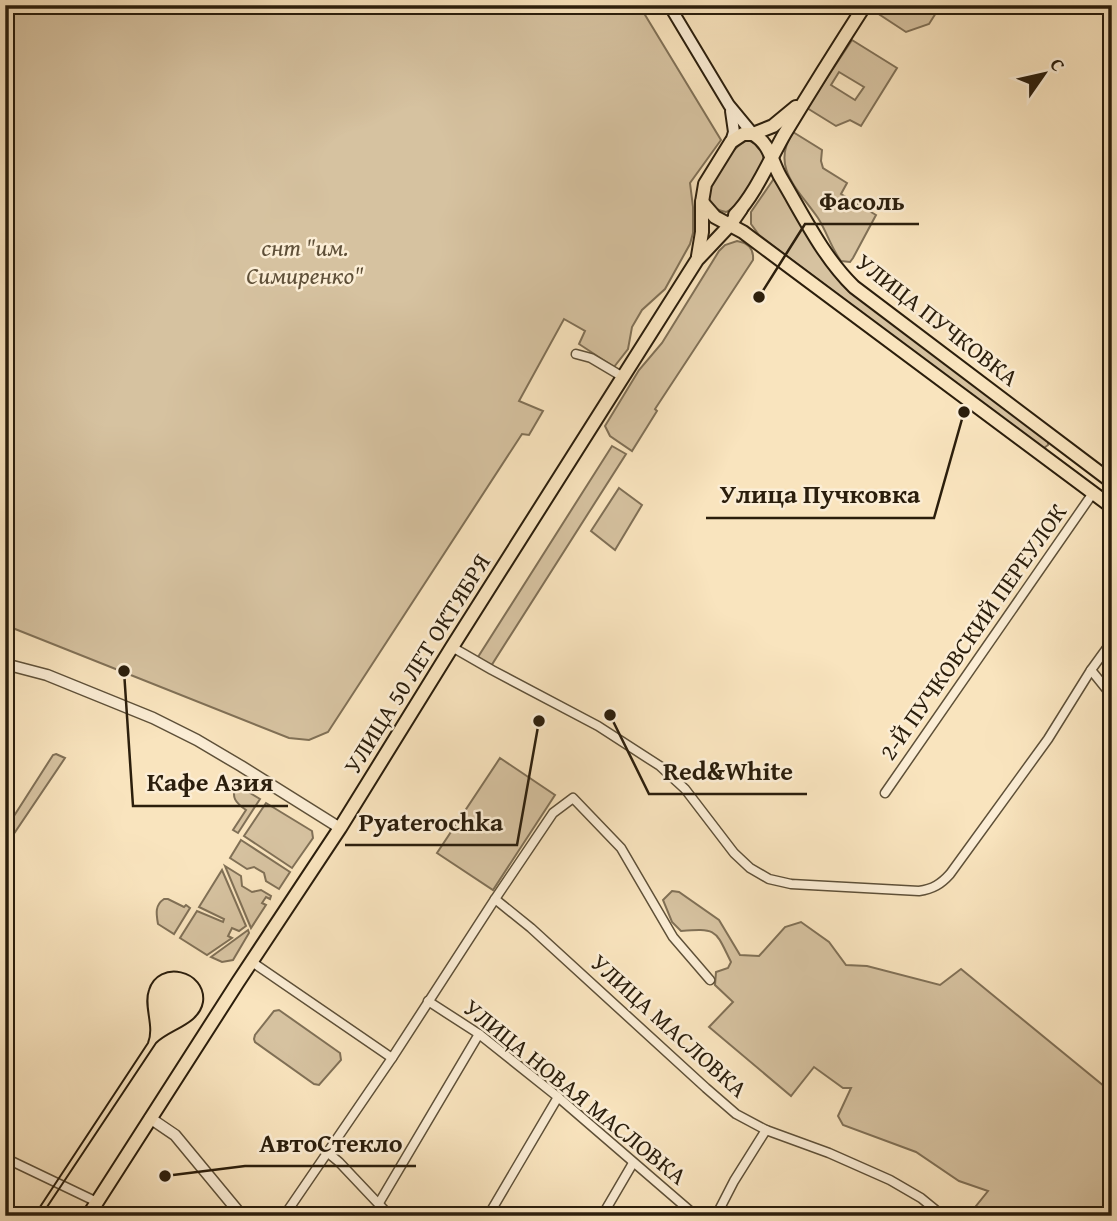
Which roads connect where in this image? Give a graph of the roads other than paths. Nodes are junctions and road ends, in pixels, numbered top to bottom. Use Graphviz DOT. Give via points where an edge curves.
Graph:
graph roads {
  1 [pos="668,5"];
  2 [pos="865,5"];
  3 [pos="809,93"];
  4 [pos="729,105"];
  5 [pos="753,134"];
  6 [pos="731,142"];
  7 [pos="772,159"];
  8 [pos="702,202"];
  9 [pos="741,209"];
  10 [pos="715,217"];
  11 [pos="730,225"];
  12 [pos="697,260"];
  13 [pos="576,355"];
  14 [pos="623,377"];
  15 [pos="1060,442"];
  16 [pos="1048,459"];
  17 [pos="1112,482"];
  18 [pos="1093,493"];
  19 [pos="1112,507"];
  20 [pos="1112,641"];
  21 [pos="452,647"];
  22 [pos="5,664"];
  23 [pos="1091,670"];
  24 [pos="1112,696"];
  25 [pos="885,793"];
  26 [pos="340,828"];
  27 [pos="495,899"];
  28 [pos="252,962"];
  29 [pos="710,980"];
  30 [pos="428,1001"];
  31 [pos="479,1034"];
  32 [pos="392,1058"];
  33 [pos="558,1097"];
  34 [pos="150,1118"];
  35 [pos="766,1130"];
  36 [pos="327,1152"];
  37 [pos="5,1158"];
  38 [pos="633,1163"];
  39 [pos="97,1202"];
  40 [pos="379,1203"];
  41 [pos="88,1216"];
  42 [pos="242,1216"];
  43 [pos="284,1216"];
  44 [pos="390,1216"];
  45 [pos="488,1216"];
  46 [pos="602,1216"];
  47 [pos="696,1216"];
  48 [pos="716,1216"];
  49 [pos="943,1216"];
  1 -- 4 [label="main road"];
  2 -- 3 [label="main road"];
  3 -- 5 [label="main road" via="782,120"];
  3 -- 7 [label="main road"];
  4 -- 5 [label="main road"];
  4 -- 6 [label="main road" via="734,124"];
  5 -- 6 [label="main road"];
  5 -- 7 [label="main road, УЛИЦА ПУЧКОВКА" via="765,143"];
  6 -- 8 [label="main road" via="705,184"];
  7 -- 9 [label="main road, УЛИЦА 50 ЛЕТ ОКТЯБРЯ"];
  7 -- 15 [label="main road, УЛИЦА ПУЧКОВКА" via="821,246 854,287"];
  8 -- 10 [label="main road"];
  8 -- 12 [label="main road"];
  9 -- 10 [label="main road" via="728,219"];
  9 -- 11 [label="main road, УЛИЦА 50 ЛЕТ ОКТЯБРЯ"];
  10 -- 11 [label="main road, УЛИЦА ПУЧКОВКА"];
  11 -- 12 [label="main road, УЛИЦА 50 ЛЕТ ОКТЯБРЯ"];
  11 -- 16 [label="main road, УЛИЦА ПУЧКОВКА"];
  12 -- 14 [label="main road, УЛИЦА 50 ЛЕТ ОКТЯБРЯ"];
  13 -- 14 [label="street" via="591,358"];
  14 -- 21 [label="main road, УЛИЦА 50 ЛЕТ ОКТЯБРЯ"];
  15 -- 16 [label="main road"];
  15 -- 17 [label="main road, УЛИЦА ПУЧКОВКА"];
  16 -- 18 [label="main road, УЛИЦА ПУЧКОВКА"];
  18 -- 19 [label="main road, УЛИЦА ПУЧКОВКА"];
  18 -- 25 [label="street, 2-Й ПУЧКОВСКИЙ ПЕРЕУЛОК"];
  20 -- 23 [label="street"];
  21 -- 23 [label="street" via="604,729 660,766 685,789 734,853 768,880 919,891 941,884 950,874 1048,739"];
  21 -- 26 [label="main road, УЛИЦА 50 ЛЕТ ОКТЯБРЯ"];
  22 -- 26 [label="street" via="47,675 164,723"];
  23 -- 24 [label="street"];
  26 -- 28 [label="main road, УЛИЦА 50 ЛЕТ ОКТЯБРЯ"];
  27 -- 29 [label="street" via="553,813 573,798 621,848 673,937"];
  27 -- 30 [label="street"];
  27 -- 35 [label="street, УЛИЦА МАСЛОВКА" via="736,1114"];
  28 -- 32 [label="street"];
  28 -- 34 [label="main road, УЛИЦА 50 ЛЕТ ОКТЯБРЯ"];
  30 -- 31 [label="street, УЛИЦА НОВАЯ МАСЛОВКА"];
  30 -- 32 [label="street"];
  31 -- 33 [label="street, УЛИЦА НОВАЯ МАСЛОВКА"];
  31 -- 40 [label="street"];
  32 -- 36 [label="street"];
  33 -- 38 [label="street, УЛИЦА НОВАЯ МАСЛОВКА"];
  33 -- 45 [label="street"];
  34 -- 39 [label="main road, УЛИЦА 50 ЛЕТ ОКТЯБРЯ"];
  34 -- 42 [label="street" via="175,1135"];
  35 -- 48 [label="street"];
  35 -- 49 [label="street, УЛИЦА МАСЛОВКА" via="890,1180"];
  36 -- 40 [label="street"];
  36 -- 43 [label="street"];
  37 -- 39 [label="street"];
  38 -- 46 [label="street"];
  38 -- 47 [label="street, УЛИЦА НОВАЯ МАСЛОВКА"];
  39 -- 41 [label="main road, УЛИЦА 50 ЛЕТ ОКТЯБРЯ"];
  40 -- 44 [label="street"];
}
